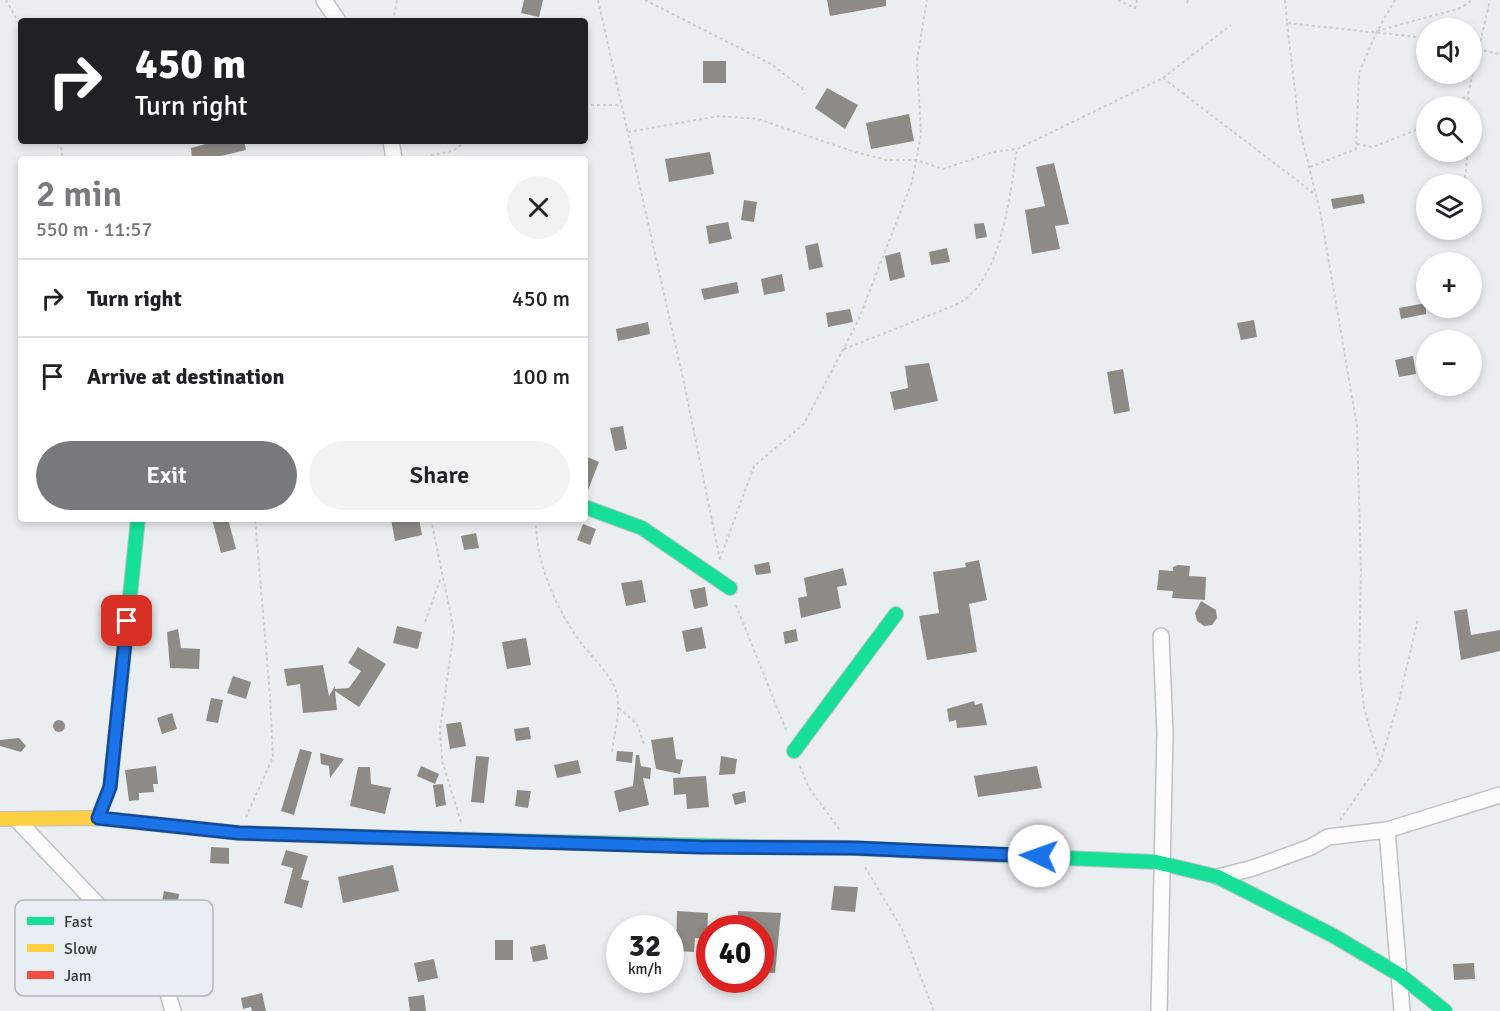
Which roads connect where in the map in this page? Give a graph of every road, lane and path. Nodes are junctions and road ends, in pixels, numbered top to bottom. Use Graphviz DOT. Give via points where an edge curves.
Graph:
graph roads {
  1 [pos="6,0"];
  2 [pos="324,0"];
  3 [pos="398,0"];
  4 [pos="598,0"];
  5 [pos="645,0"];
  6 [pos="927,0"];
  7 [pos="1118,0"];
  8 [pos="1137,0"];
  9 [pos="1285,0"];
  10 [pos="1395,0"];
  11 [pos="1472,0"];
  12 [pos="1490,0"];
  13 [pos="336,18"];
  14 [pos="394,18"];
  15 [pos="18,22"];
  16 [pos="1287,23"];
  17 [pos="1231,25"];
  18 [pos="1377,31"];
  19 [pos="1482,33"];
  20 [pos="1416,37"];
  21 [pos="1482,50"];
  22 [pos="1500,54"];
  23 [pos="1163,78"];
  24 [pos="1470,84"];
  25 [pos="804,94"];
  26 [pos="1468,94"];
  27 [pos="1466,96"];
  28 [pos="588,105"];
  29 [pos="621,105"];
  30 [pos="1416,130"];
  31 [pos="627,132"];
  32 [pos="462,144"];
  33 [pos="1357,144"];
  34 [pos="1017,149"];
  35 [pos="426,156"];
  36 [pos="916,160"];
  37 [pos="1309,167"];
  38 [pos="1316,196"];
  39 [pos="843,350"];
  40 [pos="588,508"];
  41 [pos="138,522"];
  42 [pos="255,522"];
  43 [pos="432,522"];
  44 [pos="536,522"];
  45 [pos="720,559"];
  46 [pos="721,566"];
  47 [pos="442,574"];
  48 [pos="730,588"];
  49 [pos="896,614"];
  50 [pos="1418,619"];
  51 [pos="425,622"];
  52 [pos="1161,636"];
  53 [pos="619,708"];
  54 [pos="644,744"];
  55 [pos="794,751"];
  56 [pos="612,752"];
  57 [pos="1380,763"];
  58 [pos="1500,795"];
  59 [pos="98,818"];
  60 [pos="0,819"];
  61 [pos="18,821"];
  62 [pos="1387,830"];
  63 [pos="239,833"];
  64 [pos="1328,837"];
  65 [pos="466,840"];
  66 [pos="854,848"];
  67 [pos="1161,863"];
  68 [pos="1218,877"];
  69 [pos="93,900"];
  70 [pos="1400,975"];
  71 [pos="169,996"];
  72 [pos="173,1011"];
  73 [pos="934,1011"];
  74 [pos="1158,1011"];
  75 [pos="1402,1011"];
  76 [pos="1445,1011"];
  1 -- 15 [label="path"];
  2 -- 13 [label="street"];
  3 -- 14 [label="path"];
  4 -- 29 [label="path"];
  5 -- 25 [label="path" via="771,64 802,88"];
  6 -- 36 [label="path" via="917,61 921,134"];
  7 -- 8 [label="path" via="1135,8"];
  9 -- 16 [label="path"];
  10 -- 18 [label="path"];
  11 -- 18 [label="path" via="1461,8"];
  12 -- 19 [label="path"];
  16 -- 18 [label="path"];
  16 -- 37 [label="path" via="1299,126"];
  17 -- 23 [label="path"];
  18 -- 20 [label="path"];
  18 -- 33 [label="path" via="1359,73"];
  21 -- 22 [label="path"];
  23 -- 34 [label="path"];
  23 -- 38 [label="path"];
  24 -- 26 [label="path"];
  26 -- 27 [label="path"];
  28 -- 29 [label="path"];
  29 -- 31 [label="path"];
  30 -- 33 [label="path" via="1373,147"];
  31 -- 36 [label="path" via="719,116 758,119 855,152 887,160"];
  31 -- 45 [label="path"];
  32 -- 35 [label="path"];
  33 -- 37 [label="path" via="1356,149"];
  34 -- 36 [label="path" via="993,152 943,168"];
  34 -- 39 [label="path" via="1001,242 972,296"];
  36 -- 39 [label="path" via="908,193"];
  37 -- 38 [label="path"];
  38 -- 57 [label="path" via="1357,426 1359,665 1364,708"];
  39 -- 45 [label="path" via="804,424 754,466"];
  40 -- 48 [label="street" via="642,528"];
  41 -- 59 [label="street" via="110,787"];
  42 -- 63 [label="path" via="273,757"];
  43 -- 47 [label="path"];
  44 -- 53 [label="path" via="535,541 558,604 568,626 615,687"];
  45 -- 46 [label="path"];
  47 -- 51 [label="path"];
  47 -- 65 [label="path" via="454,631 440,730 442,761"];
  48 -- 55 [label="path"];
  49 -- 55 [label="street"];
  50 -- 57 [label="path"];
  52 -- 67 [label="street" via="1165,733"];
  53 -- 54 [label="path" via="637,724"];
  53 -- 56 [label="path"];
  55 -- 66 [label="path" via="809,788"];
  57 -- 64 [label="path"];
  58 -- 62 [label="street"];
  59 -- 61 [label="street"];
  59 -- 63 [label="street"];
  60 -- 61 [label="street"];
  61 -- 69 [label="street"];
  62 -- 64 [label="street"];
  62 -- 70 [label="street"];
  63 -- 65 [label="street"];
  64 -- 68 [label="street" via="1311,847"];
  65 -- 66 [label="street"];
  66 -- 67 [label="street"];
  66 -- 73 [label="path" via="902,929"];
  67 -- 68 [label="street"];
  67 -- 74 [label="street"];
  68 -- 70 [label="street"];
  70 -- 75 [label="street"];
  70 -- 76 [label="street"];
  71 -- 72 [label="street"];
}
